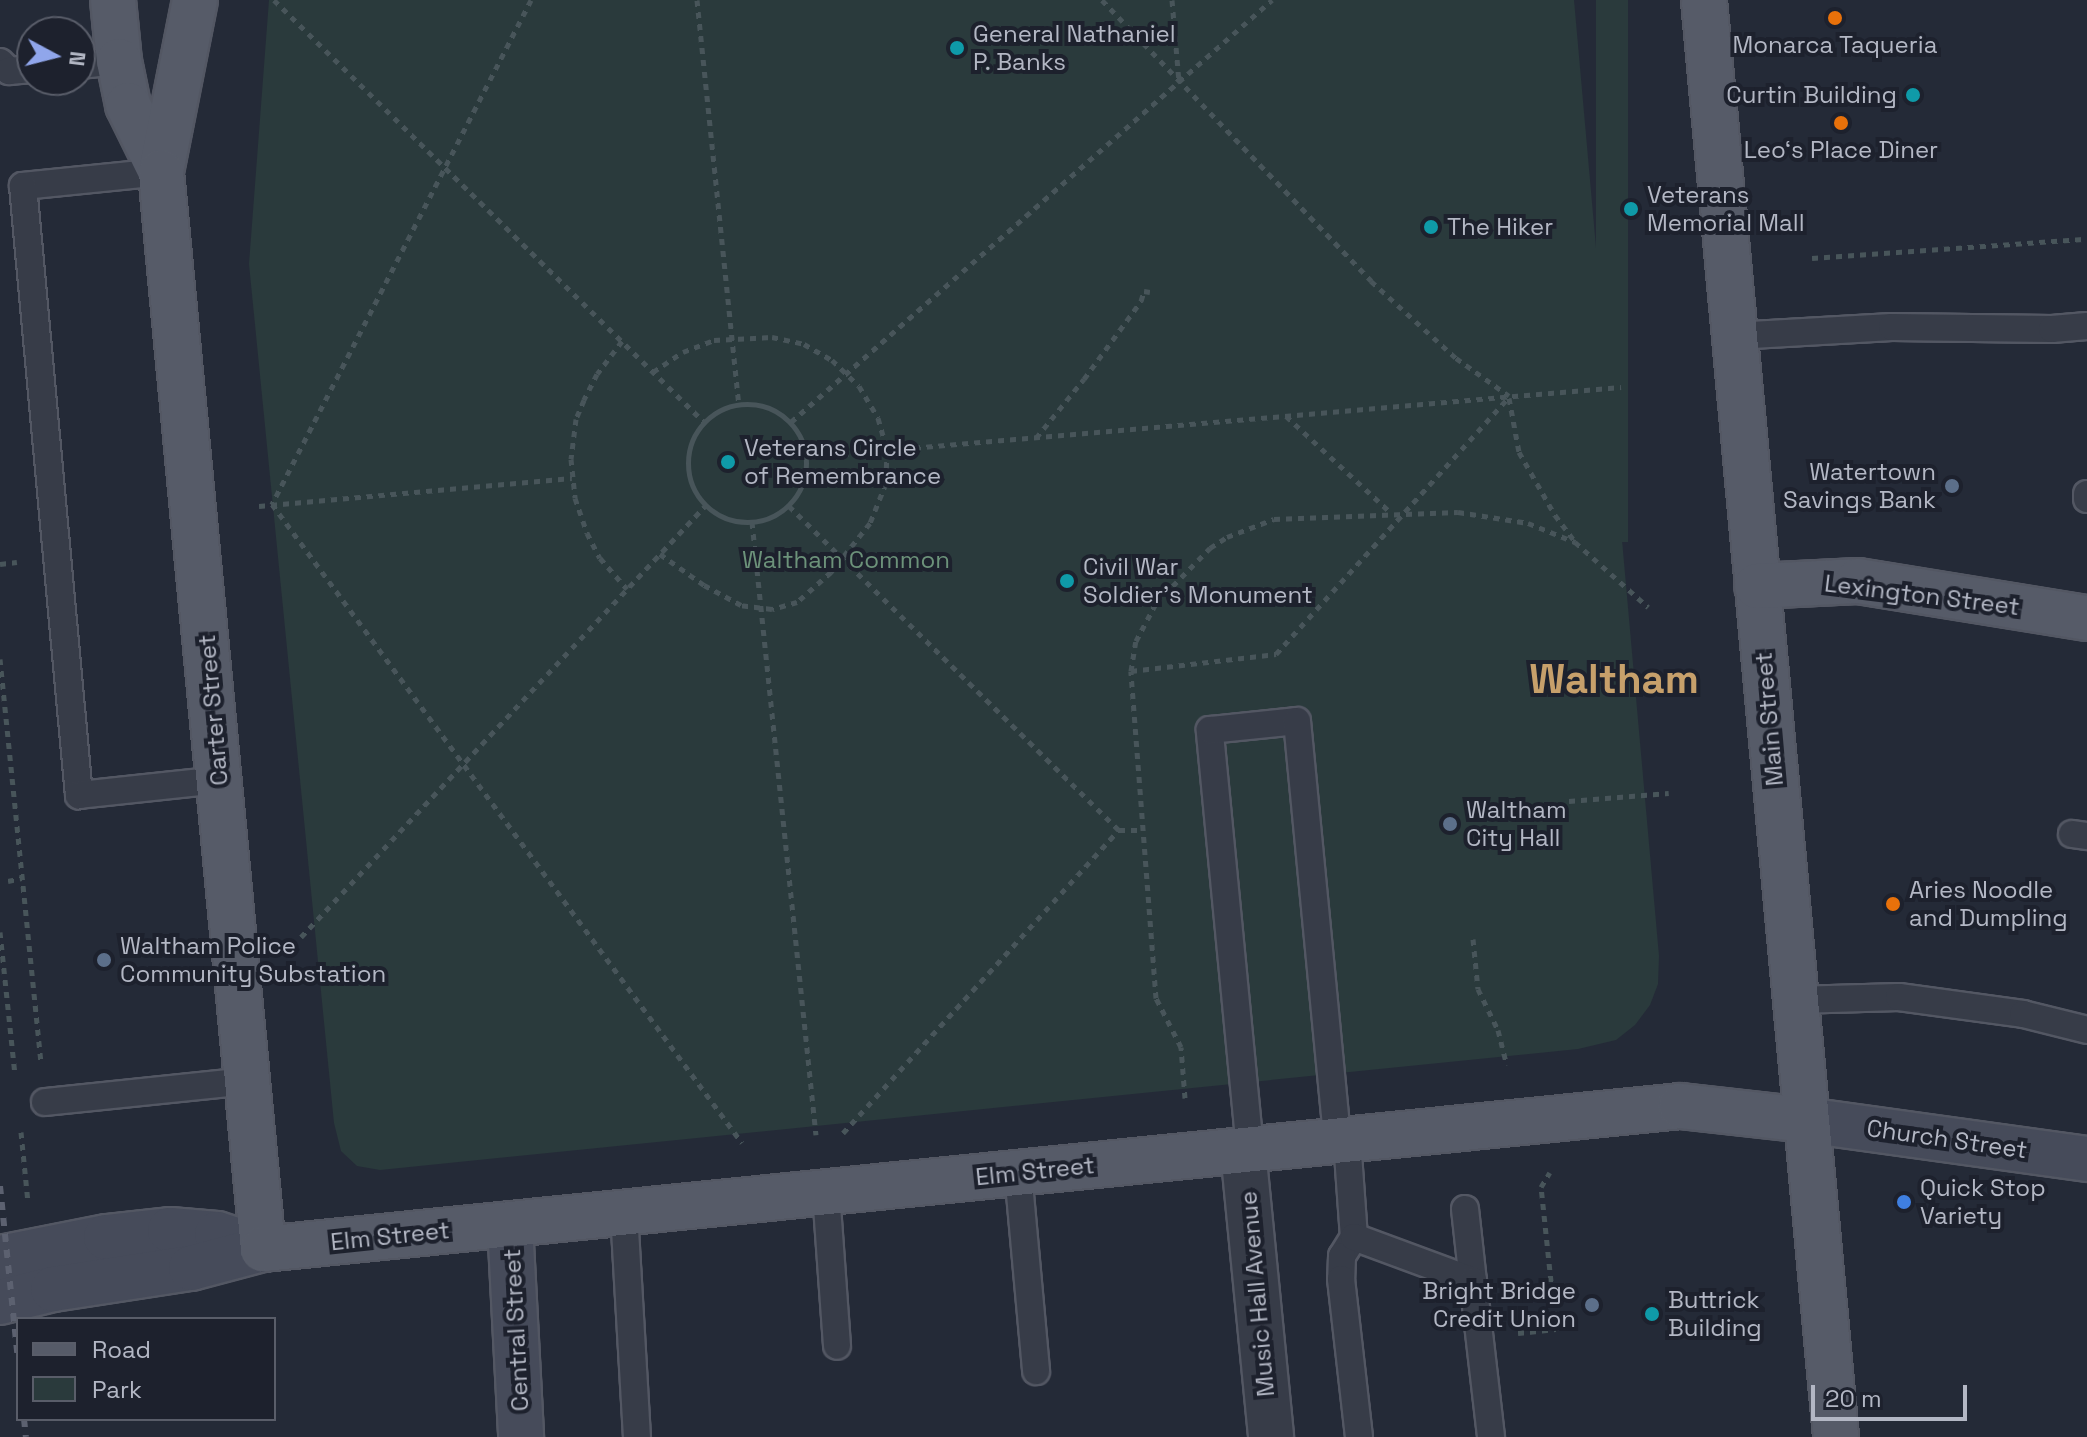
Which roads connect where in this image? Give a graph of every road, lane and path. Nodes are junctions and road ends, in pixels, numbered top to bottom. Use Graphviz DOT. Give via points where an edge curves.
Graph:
graph roads {
  1 [pos="113,0"];
  2 [pos="195,0"];
  3 [pos="274,0"];
  4 [pos="531,0"];
  5 [pos="697,0"];
  6 [pos="1102,0"];
  7 [pos="1172,0"];
  8 [pos="1272,0"];
  9 [pos="1704,0"];
  10 [pos="100,63"];
  11 [pos="1179,82"];
  12 [pos="445,168"];
  13 [pos="161,172"];
  14 [pos="2087,239"];
  15 [pos="1812,258"];
  16 [pos="1150,292"];
  17 [pos="2087,326"];
  18 [pos="1734,336"];
  19 [pos="732,338"];
  20 [pos="622,341"];
  21 [pos="653,372"];
  22 [pos="848,373"];
  23 [pos="1621,387"];
  24 [pos="1509,397"];
  25 [pos="739,404"];
  26 [pos="1286,416"];
  27 [pos="704,422"];
  28 [pos="791,422"];
  29 [pos="1036,438"];
  30 [pos="887,450"];
  31 [pos="807,457"];
  32 [pos="572,478"];
  33 [pos="272,504"];
  34 [pos="706,505"];
  35 [pos="259,506"];
  36 [pos="789,506"];
  37 [pos="1390,512"];
  38 [pos="752,522"];
  39 [pos="660,554"];
  40 [pos="843,559"];
  41 [pos="1757,586"];
  42 [pos="627,589"];
  43 [pos="1648,607"];
  44 [pos="761,609"];
  45 [pos="2087,618"];
  46 [pos="0,659"];
  47 [pos="1131,671"];
  48 [pos="463,764"];
  49 [pos="219,780"];
  50 [pos="1669,793"];
  51 [pos="1569,801"];
  52 [pos="1119,830"];
  53 [pos="1143,830"];
  54 [pos="22,878"];
  55 [pos="8,881"];
  56 [pos="0,932"];
  57 [pos="301,937"];
  58 [pos="1473,939"];
  59 [pos="1795,1000"];
  60 [pos="2087,1030"];
  61 [pos="1507,1065"];
  62 [pos="247,1081"];
  63 [pos="16,1084"];
  64 [pos="45,1102"];
  65 [pos="1806,1120"];
  66 [pos="20,1129"];
  67 [pos="843,1133"];
  68 [pos="816,1135"];
  69 [pos="1342,1140"];
  70 [pos="742,1143"];
  71 [pos="1247,1150"];
  72 [pos="2087,1159"];
  73 [pos="1018,1172"];
  74 [pos="1550,1172"];
  75 [pos="27,1190"];
  76 [pos="826,1192"];
  77 [pos="1465,1209"];
  78 [pos="624,1212"];
  79 [pos="510,1224"];
  80 [pos="1354,1237"];
  81 [pos="263,1249"];
  82 [pos="0,1258"];
  83 [pos="1473,1281"];
  84 [pos="0,1302"];
  85 [pos="1480,1337"];
  86 [pos="837,1346"];
  87 [pos="1036,1371"];
  88 [pos="521,1437"];
  89 [pos="637,1437"];
  90 [pos="1271,1437"];
  91 [pos="1359,1437"];
  92 [pos="1491,1437"];
  93 [pos="1836,1437"];
  1 -- 10 [label="main road, Carter Street"];
  2 -- 13 [label="main road, Carter Street"];
  3 -- 12 [label="path"];
  4 -- 12 [label="path"];
  5 -- 19 [label="path"];
  6 -- 11 [label="path"];
  7 -- 11 [label="path"];
  8 -- 11 [label="path"];
  9 -- 18 [label="main road, Main Street"];
  10 -- 13 [label="main road, Carter Street"];
  11 -- 22 [label="path"];
  11 -- 24 [label="path" via="1400,309"];
  12 -- 20 [label="path"];
  12 -- 33 [label="path"];
  13 -- 49 [label="main road, Carter Street"];
  13 -- 49 [label="lane" via="23,186 77,779 79,795"];
  14 -- 15 [label="path"];
  16 -- 29 [label="path" via="1144,291"];
  17 -- 18 [label="lane" via="1892,327"];
  18 -- 41 [label="main road, Main Street"];
  19 -- 21 [label="path" via="699,344"];
  19 -- 22 [label="path" via="772,337 804,344"];
  19 -- 25 [label="path"];
  20 -- 21 [label="path"];
  20 -- 32 [label="path" via="597,374 576,419"];
  21 -- 27 [label="path"];
  22 -- 28 [label="path"];
  22 -- 30 [label="path" via="870,401"];
  23 -- 24 [label="path"];
  24 -- 26 [label="path"];
  24 -- 43 [label="path" via="1519,452 1555,515 1575,542"];
  24 -- 47 [label="path" via="1276,654"];
  25 -- 27 [label="path"];
  25 -- 28 [label="path" via="762,405"];
  26 -- 29 [label="path"];
  26 -- 37 [label="path"];
  27 -- 34 [label="path" via="688,458 692,483"];
  28 -- 31 [label="path"];
  29 -- 30 [label="path"];
  30 -- 31 [label="path"];
  30 -- 40 [label="path" via="886,483 877,510"];
  31 -- 36 [label="path" via="803,483"];
  32 -- 33 [label="path"];
  32 -- 42 [label="path" via="587,533"];
  33 -- 35 [label="path"];
  33 -- 48 [label="path"];
  34 -- 38 [label="path" via="728,519"];
  34 -- 39 [label="path"];
  36 -- 38 [label="path"];
  36 -- 40 [label="path"];
  38 -- 44 [label="path"];
  39 -- 42 [label="path"];
  39 -- 44 [label="path" via="726,598"];
  40 -- 44 [label="path" via="797,602"];
  40 -- 52 [label="path"];
  41 -- 45 [label="main road, Lexington Street" via="1858,581"];
  41 -- 59 [label="main road, Main Street"];
  42 -- 48 [label="path"];
  44 -- 68 [label="path"];
  46 -- 54 [label="path"];
  48 -- 57 [label="path"];
  48 -- 70 [label="path"];
  49 -- 62 [label="main road, Carter Street"];
  50 -- 51 [label="path"];
  52 -- 53 [label="path"];
  52 -- 67 [label="path"];
  54 -- 55 [label="path"];
  54 -- 64 [label="path"];
  56 -- 63 [label="path"];
  58 -- 61 [label="path" via="1478,989 1498,1030"];
  59 -- 60 [label="lane" via="1899,997 2023,1014"];
  59 -- 65 [label="main road, Main Street"];
  62 -- 64 [label="lane"];
  62 -- 81 [label="main road, Carter Street"];
  65 -- 69 [label="main road, Elm Street" via="1692,1106"];
  65 -- 72 [label="main road, Church Street"];
  65 -- 93 [label="main road, Main Street"];
  66 -- 75 [label="path"];
  69 -- 71 [label="main road, Elm Street"];
  69 -- 71 [label="lane" via="1297,721 1210,730"];
  69 -- 80 [label="lane"];
  71 -- 73 [label="main road, Elm Street"];
  71 -- 90 [label="street, Music Hall Avenue"];
  73 -- 76 [label="main road, Elm Street"];
  73 -- 87 [label="lane"];
  74 -- 85 [label="path" via="1541,1187 1556,1329"];
  76 -- 78 [label="main road, Elm Street"];
  76 -- 86 [label="lane"];
  77 -- 83 [label="lane"];
  78 -- 79 [label="main road, Elm Street"];
  78 -- 89 [label="lane"];
  79 -- 81 [label="main road, Elm Street"];
  79 -- 88 [label="main road, Central Street"];
  80 -- 83 [label="lane"];
  80 -- 91 [label="lane" via="1342,1256 1341,1279"];
  81 -- 82 [label="main road, Elm Street" via="217,1234 170,1230"];
  81 -- 84 [label="main road, Elm Street" via="191,1268"];
  83 -- 85 [label="lane"];
  85 -- 92 [label="lane"];
}
